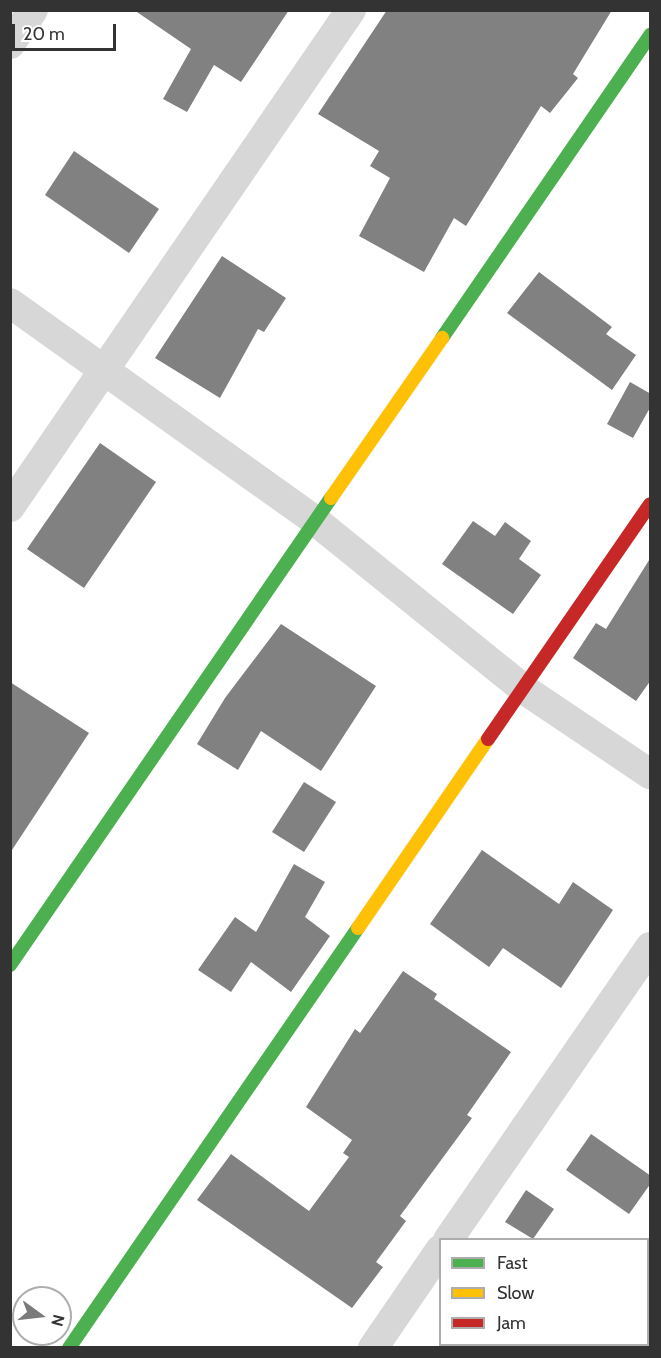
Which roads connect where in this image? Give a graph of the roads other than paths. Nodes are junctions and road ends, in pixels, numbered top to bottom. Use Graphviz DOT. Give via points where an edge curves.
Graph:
graph roads {
  1 [pos="33,10"];
  2 [pos="351,10"];
  3 [pos="651,35"];
  4 [pos="10,44"];
  5 [pos="10,303"];
  6 [pos="104,371"];
  7 [pos="651,504"];
  8 [pos="10,507"];
  9 [pos="318,523"];
  10 [pos="525,690"];
  11 [pos="651,774"];
  12 [pos="651,947"];
  13 [pos="10,965"];
  14 [pos="449,1238"];
  15 [pos="439,1253"];
  16 [pos="69,1347"];
  17 [pos="373,1347"];
  1 -- 4 [label="street"];
  2 -- 6 [label="street"];
  3 -- 9 [label="street"];
  5 -- 6 [label="street"];
  6 -- 8 [label="street"];
  6 -- 9 [label="street"];
  7 -- 10 [label="street"];
  9 -- 10 [label="street"];
  9 -- 13 [label="street"];
  10 -- 11 [label="street"];
  10 -- 16 [label="street"];
  12 -- 14 [label="street"];
  15 -- 17 [label="street"];
}
